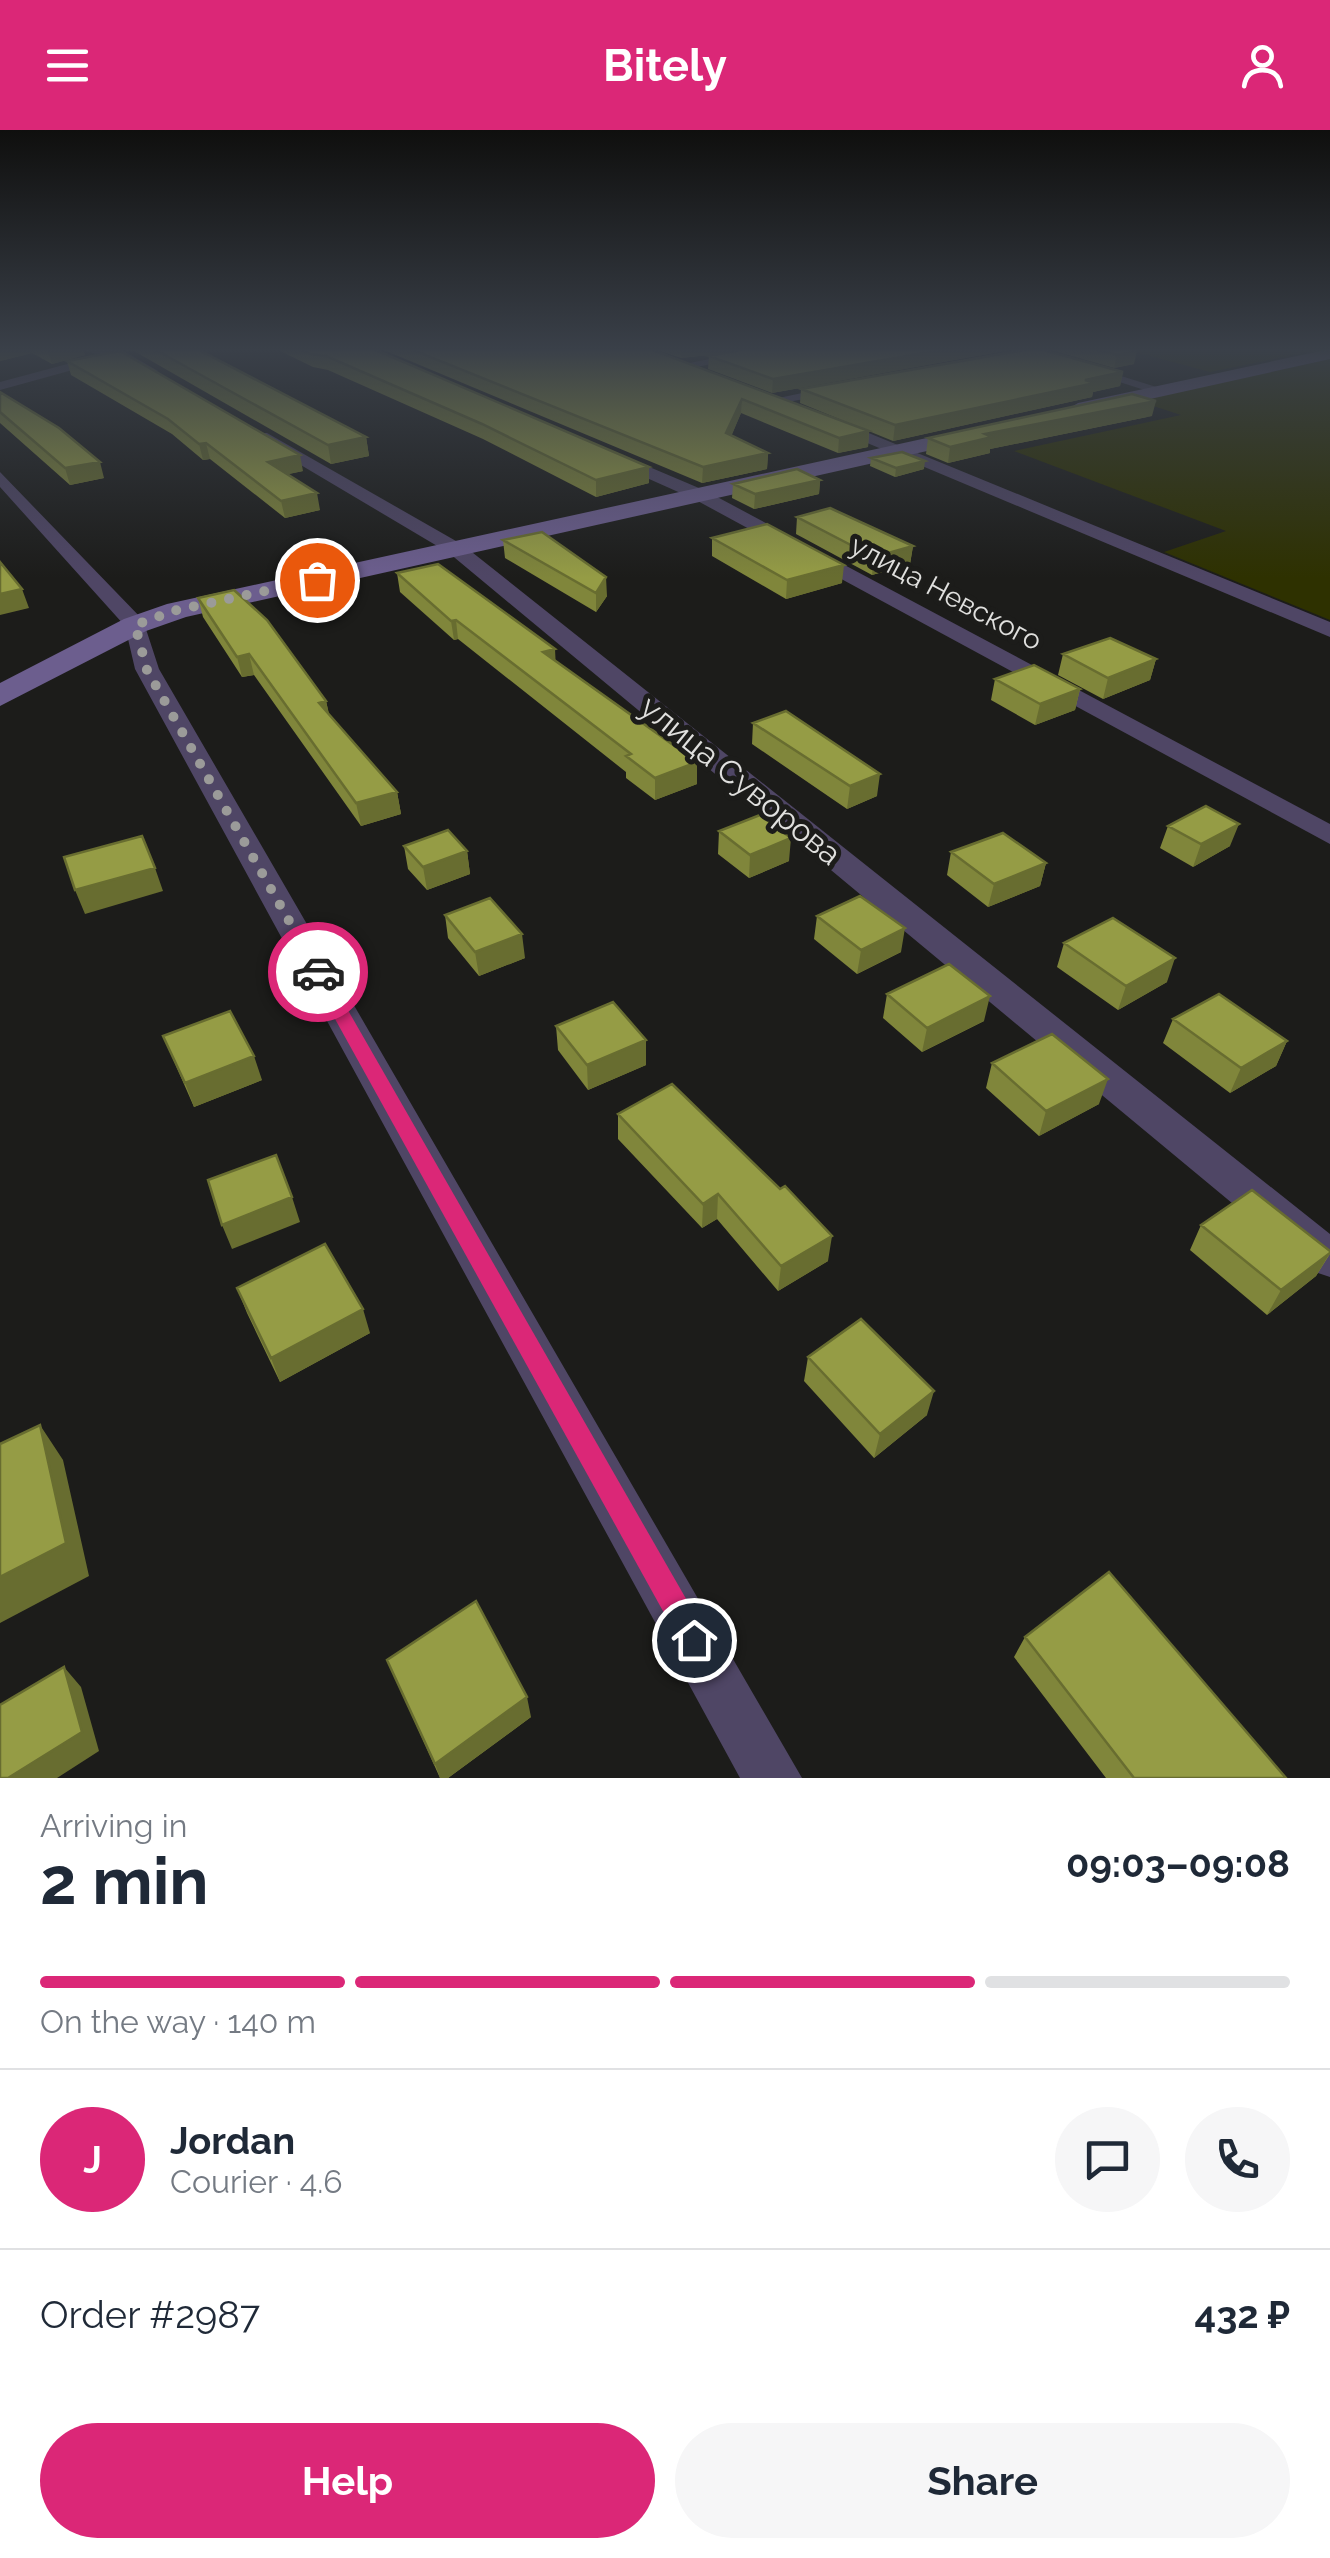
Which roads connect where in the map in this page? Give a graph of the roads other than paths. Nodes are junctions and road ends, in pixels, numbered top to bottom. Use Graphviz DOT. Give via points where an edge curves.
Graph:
graph roads {
  1 [pos="838,425"];
  2 [pos="1013,425"];
  3 [pos="250,428"];
  4 [pos="592,448"];
  5 [pos="903,451"];
  6 [pos="0,477"];
  7 [pos="700,495"];
  8 [pos="456,549"];
  9 [pos="135,625"];
  10 [pos="1330,630"];
  11 [pos="0,696"];
  12 [pos="1330,836"];
  13 [pos="1330,1259"];
  14 [pos="772,1778"];
  1 -- 5 [label="street"];
  2 -- 5 [label="street"];
  3 -- 8 [label="street, улица Суворова"];
  4 -- 7 [label="street, улица Невского"];
  5 -- 7 [label="street"];
  5 -- 10 [label="street"];
  6 -- 9 [label="street"];
  7 -- 8 [label="street"];
  7 -- 12 [label="street, улица Невского"];
  8 -- 9 [label="street"];
  8 -- 13 [label="street, улица Суворова"];
  9 -- 11 [label="street"];
  9 -- 14 [label="street" via="147,670"];
}
